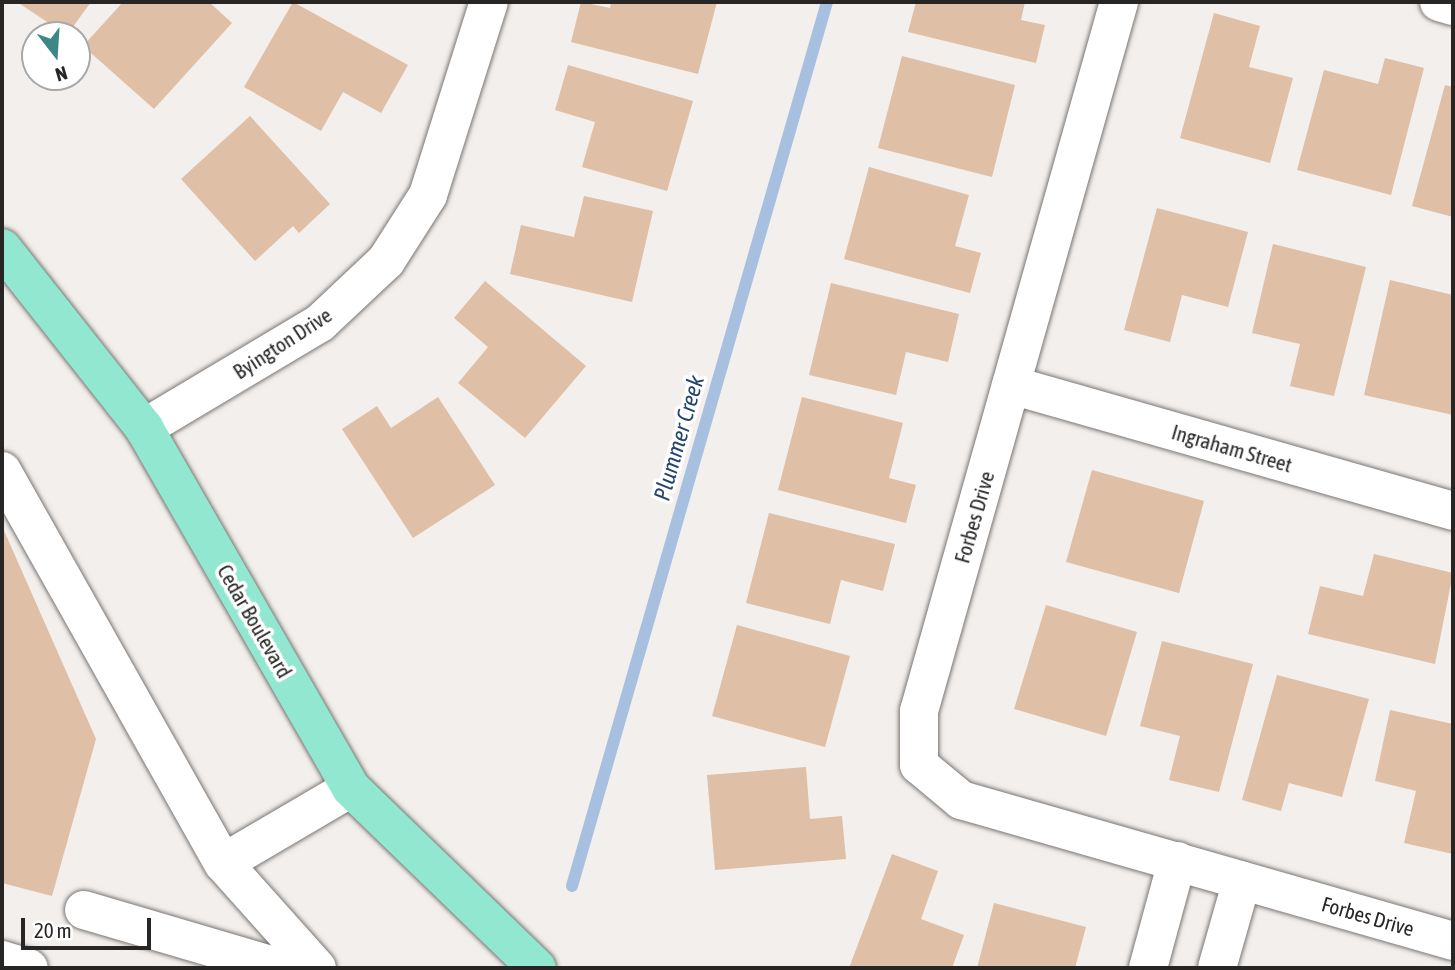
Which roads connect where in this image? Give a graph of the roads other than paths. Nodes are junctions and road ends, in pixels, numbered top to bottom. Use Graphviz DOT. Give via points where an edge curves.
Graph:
graph roads {
  1 [pos="489,2"];
  2 [pos="1119,2"];
  3 [pos="1439,2"];
  4 [pos="1453,6"];
  5 [pos="2,248"];
  6 [pos="1011,385"];
  7 [pos="144,428"];
  8 [pos="2,471"];
  9 [pos="1453,511"];
  10 [pos="351,788"];
  11 [pos="1177,861"];
  12 [pos="223,863"];
  13 [pos="1242,880"];
  14 [pos="85,910"];
  15 [pos="1453,941"];
  16 [pos="2,961"];
  17 [pos="29,968"];
  18 [pos="281,968"];
  19 [pos="317,968"];
  20 [pos="537,968"];
  21 [pos="1148,968"];
  22 [pos="1217,968"];
  1 -- 7 [label="street, Byington Drive" via="428,195 386,261 320,323"];
  2 -- 6 [label="street, Forbes Drive"];
  3 -- 4 [label="street"];
  5 -- 7 [label="main road, Cedar Boulevard"];
  6 -- 9 [label="street, Ingraham Street"];
  6 -- 11 [label="street, Forbes Drive" via="919,711 919,765 961,800"];
  7 -- 10 [label="main road, Cedar Boulevard"];
  8 -- 12 [label="street"];
  10 -- 12 [label="street"];
  10 -- 20 [label="main road, Cedar Boulevard"];
  11 -- 13 [label="street, Forbes Drive"];
  11 -- 21 [label="street"];
  12 -- 19 [label="street"];
  13 -- 15 [label="street, Forbes Drive"];
  13 -- 22 [label="street"];
  14 -- 18 [label="street"];
  16 -- 17 [label="street"];
}
